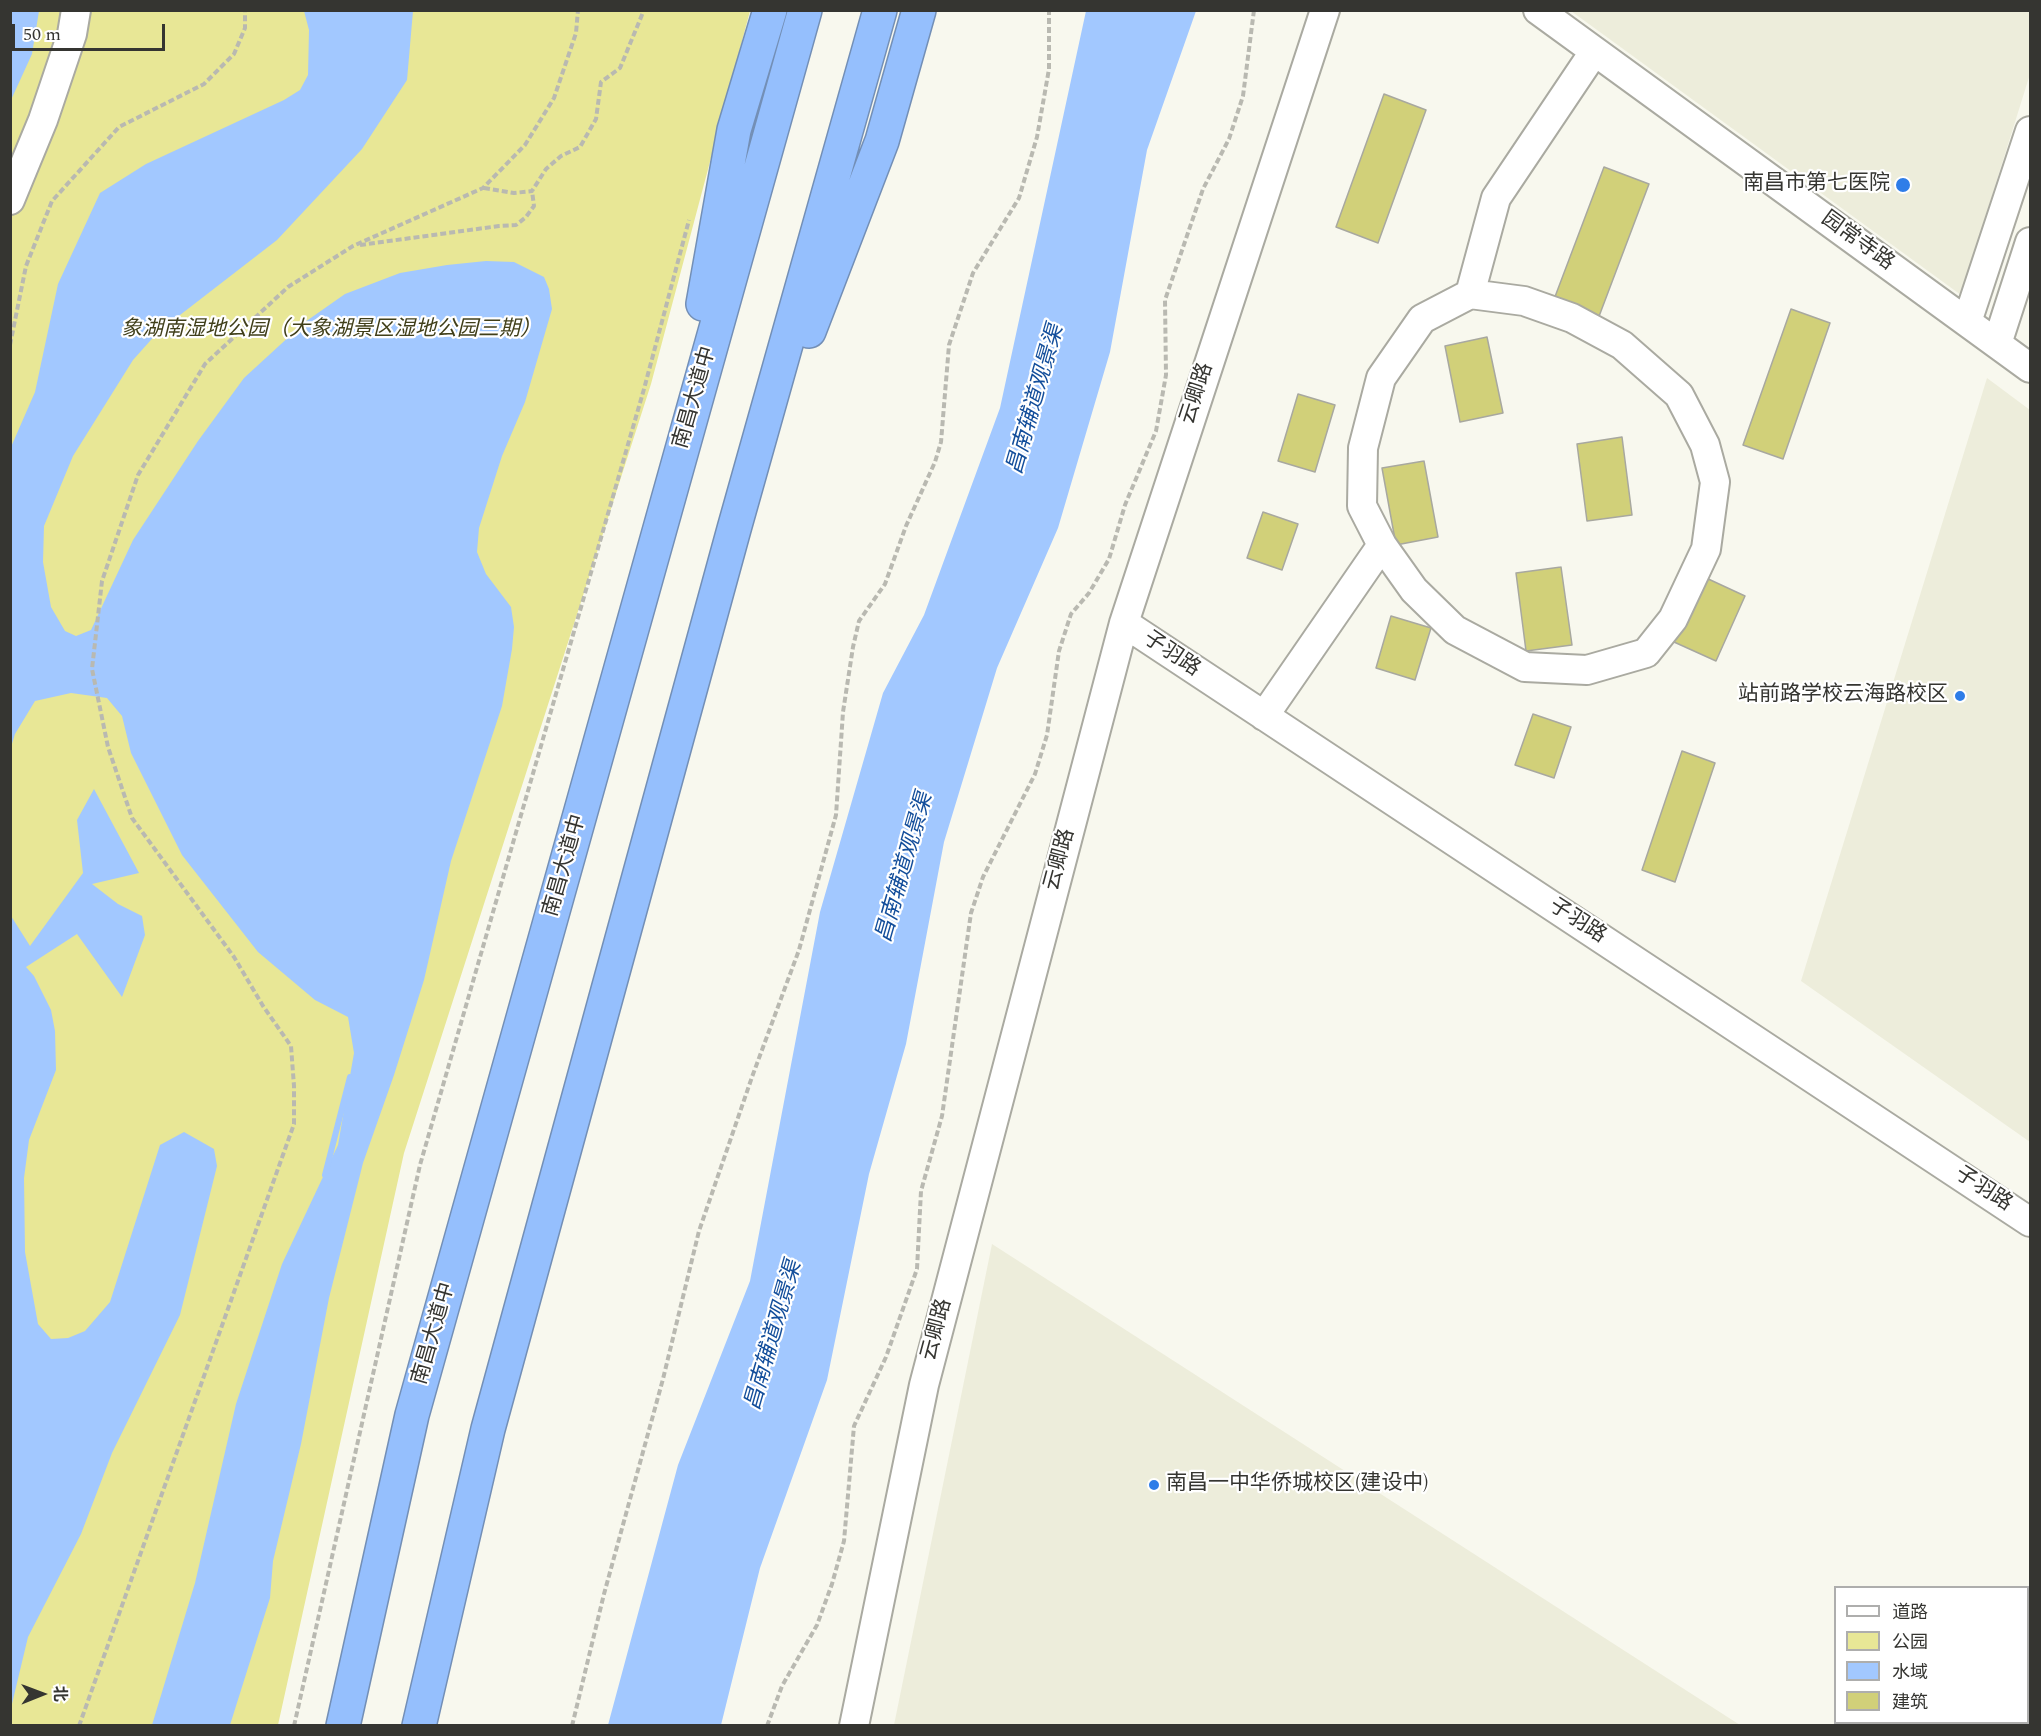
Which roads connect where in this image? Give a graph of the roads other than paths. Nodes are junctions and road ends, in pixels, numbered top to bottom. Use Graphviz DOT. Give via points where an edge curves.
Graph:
graph roads {
  1 [pos="76,10"];
  2 [pos="770,10"];
  3 [pos="805,10"];
  4 [pos="880,10"];
  5 [pos="919,10"];
  6 [pos="1325,10"];
  7 [pos="1538,10"];
  8 [pos="1594,52"];
  9 [pos="2031,131"];
  10 [pos="10,200"];
  11 [pos="2031,242"];
  12 [pos="1470,294"];
  13 [pos="1967,322"];
  14 [pos="1997,344"];
  15 [pos="2031,368"];
  16 [pos="670,492"];
  17 [pos="734,529"];
  18 [pos="1382,545"];
  19 [pos="1124,623"];
  20 [pos="1264,716"];
  21 [pos="2031,1222"];
  22 [pos="343,1725"];
  23 [pos="419,1725"];
  24 [pos="854,1725"];
  1 -- 10 [label="street" via="72,34 43,120"];
  2 -- 16 [label="highway" via="734,130"];
  3 -- 16 [label="highway, 南昌大道中"];
  4 -- 17 [label="highway"];
  5 -- 17 [label="highway" via="882,141"];
  6 -- 19 [label="street, 云卿路"];
  7 -- 8 [label="street, 园常寺路"];
  8 -- 12 [label="street" via="1496,198"];
  8 -- 13 [label="street, 园常寺路"];
  9 -- 13 [label="street"];
  11 -- 14 [label="street"];
  12 -- 18 [label="street" via="1422,319 1381,378 1363,448 1362,506"];
  12 -- 18 [label="street" via="1524,302 1572,318 1622,345 1679,395 1705,445 1715,482 1706,549 1673,619 1646,652 1587,670 1525,667 1455,630 1414,590"];
  13 -- 14 [label="street, 园常寺路"];
  14 -- 15 [label="street, 园常寺路"];
  16 -- 22 [label="highway, 南昌大道中" via="412,1415"];
  17 -- 23 [label="highway" via="488,1429"];
  18 -- 20 [label="street"];
  19 -- 20 [label="street, 子羽路"];
  19 -- 24 [label="street, 云卿路" via="924,1384"];
  20 -- 21 [label="street, 子羽路"];
}
